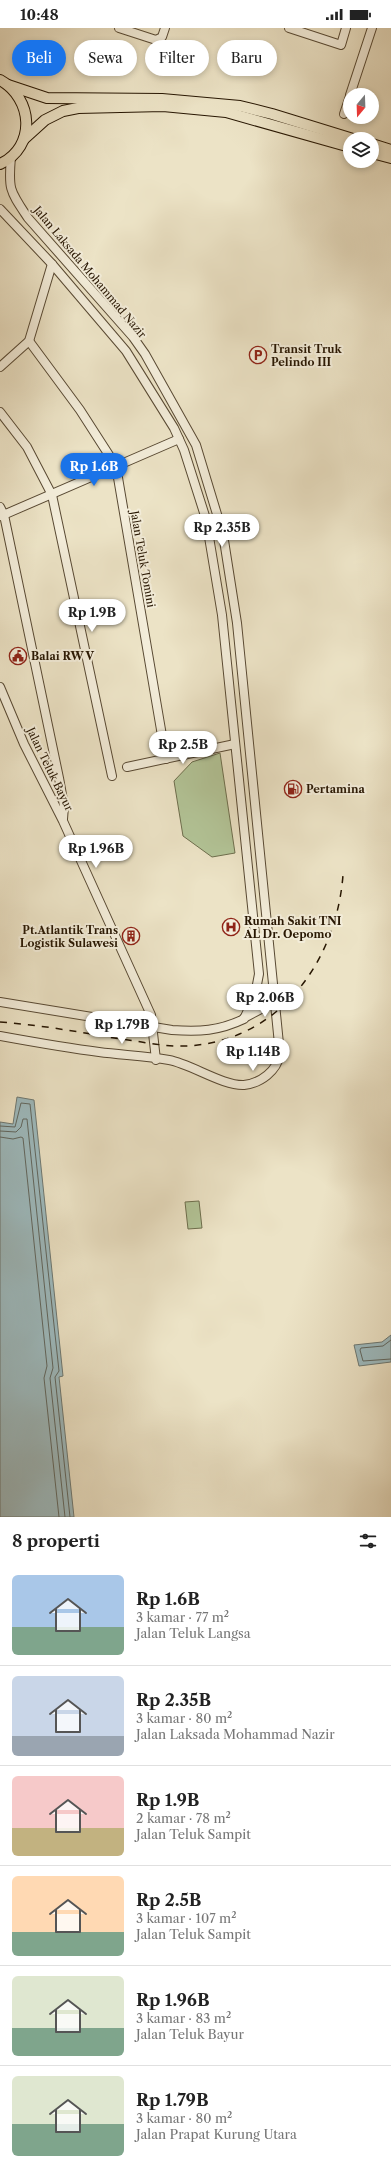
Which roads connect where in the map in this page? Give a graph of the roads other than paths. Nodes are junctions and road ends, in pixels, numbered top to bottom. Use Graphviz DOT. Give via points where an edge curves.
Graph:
graph roads {
  1 [pos="119,28"];
  2 [pos="165,28"];
  3 [pos="289,28"];
  4 [pos="346,28"];
  5 [pos="372,28"];
  6 [pos="4,82"];
  7 [pos="353,88"];
  8 [pos="343,136"];
  9 [pos="24,139"];
  10 [pos="343,145"];
  11 [pos="379,146"];
  12 [pos="391,150"];
  13 [pos="379,155"];
  14 [pos="11,157"];
  15 [pos="391,158"];
  16 [pos="0,164"];
  17 [pos="0,209"];
  18 [pos="52,264"];
  19 [pos="29,341"];
  20 [pos="0,367"];
  21 [pos="0,412"];
  22 [pos="179,439"];
  23 [pos="116,466"];
  24 [pos="52,495"];
  25 [pos="1,513"];
  26 [pos="0,687"];
  27 [pos="235,744"];
  28 [pos="166,759"];
  29 [pos="127,767"];
  30 [pos="112,776"];
  31 [pos="63,821"];
  32 [pos="276,1001"];
  33 [pos="0,1002"];
  34 [pos="244,1019"];
  35 [pos="154,1027"];
  36 [pos="0,1036"];
  37 [pos="156,1060"];
  1 -- 2 [label="street" via="160,40"];
  3 -- 4 [label="street" via="341,45"];
  5 -- 7 [label="street"];
  6 -- 8 [label="main road" via="47,98 162,99 240,106"];
  6 -- 9 [label="main road" via="20,97 26,113"];
  9 -- 10 [label="main road" via="45,120 63,111 78,108 163,106 226,112"];
  9 -- 14 [label="main road"];
  11 -- 12 [label="main road"];
  13 -- 15 [label="main road"];
  14 -- 16 [label="main road"];
  14 -- 32 [label="street, Jalan Laksada Mohammad Nazir" via="9,186 15,199 28,218 128,331 145,354 190,433 214,499 227,556 237,624"];
  17 -- 18 [label="street"];
  18 -- 19 [label="street"];
  18 -- 22 [label="street" via="126,351"];
  19 -- 20 [label="street"];
  19 -- 23 [label="street, Jalan Teluk Tomini" via="80,410"];
  21 -- 24 [label="street" via="27,447"];
  22 -- 23 [label="street"];
  22 -- 27 [label="street" via="206,519 222,615"];
  23 -- 24 [label="street"];
  23 -- 28 [label="street, Jalan Teluk Tomini"];
  24 -- 25 [label="street"];
  24 -- 30 [label="street"];
  25 -- 31 [label="street" via="62,790"];
  26 -- 31 [label="street, Jalan Teluk Bayur" via="24,744"];
  27 -- 28 [label="street"];
  27 -- 34 [label="street" via="258,950 257,986"];
  28 -- 29 [label="street"];
  31 -- 35 [label="street, Jalan Teluk Bayur" via="138,983"];
  32 -- 34 [label="street"];
  32 -- 37 [label="street, Jalan Laksada Mohammad Nazir" via="279,1061 268,1075 257,1082 232,1084 190,1066 169,1060"];
  33 -- 35 [label="street"];
  34 -- 35 [label="street" via="226,1027 198,1032"];
  35 -- 37 [label="street, Jalan Teluk Bayur"];
  36 -- 37 [label="street"];
}
